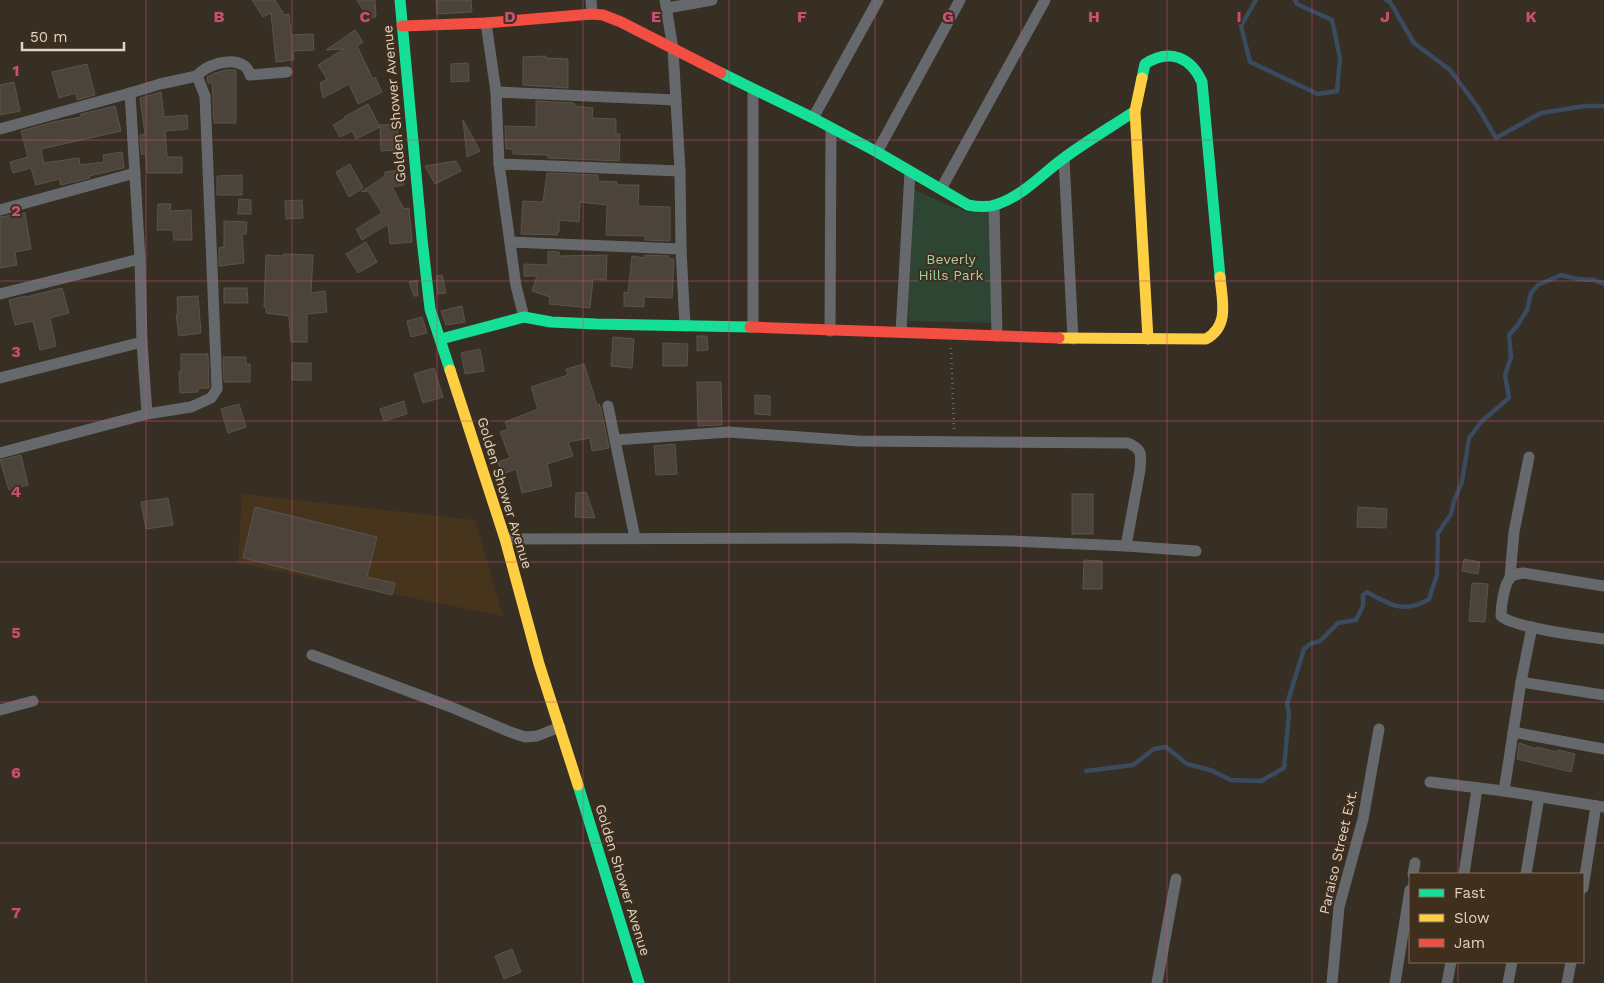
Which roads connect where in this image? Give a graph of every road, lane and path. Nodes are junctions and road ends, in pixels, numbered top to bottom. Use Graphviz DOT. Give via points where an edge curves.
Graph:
graph roads {
  1 [pos="400,0"];
  2 [pos="591,0"];
  3 [pos="712,0"];
  4 [pos="878,0"];
  5 [pos="960,0"];
  6 [pos="1045,0"];
  7 [pos="666,4"];
  8 [pos="592,14"];
  9 [pos="486,23"];
  10 [pos="402,26"];
  11 [pos="673,49"];
  12 [pos="287,72"];
  13 [pos="197,76"];
  14 [pos="753,90"];
  15 [pos="496,92"];
  16 [pos="130,93"];
  17 [pos="676,100"];
  18 [pos="1135,111"];
  19 [pos="813,118"];
  20 [pos="0,128"];
  21 [pos="831,128"];
  22 [pos="877,152"];
  23 [pos="1064,158"];
  24 [pos="500,164"];
  25 [pos="680,171"];
  26 [pos="910,172"];
  27 [pos="135,173"];
  28 [pos="941,189"];
  29 [pos="994,205"];
  30 [pos="0,210"];
  31 [pos="510,242"];
  32 [pos="680,249"];
  33 [pos="140,259"];
  34 [pos="0,294"];
  35 [pos="524,317"];
  36 [pos="685,326"];
  37 [pos="754,327"];
  38 [pos="830,331"];
  39 [pos="901,332"];
  40 [pos="950,334"];
  41 [pos="997,336"];
  42 [pos="441,339"];
  43 [pos="1073,339"];
  44 [pos="1148,339"];
  45 [pos="142,342"];
  46 [pos="0,378"];
  47 [pos="608,406"];
  48 [pos="147,414"];
  49 [pos="615,440"];
  50 [pos="955,440"];
  51 [pos="0,453"];
  52 [pos="1529,458"];
  53 [pos="635,538"];
  54 [pos="505,539"];
  55 [pos="1126,546"];
  56 [pos="1196,551"];
  57 [pos="1510,577"];
  58 [pos="1604,586"];
  59 [pos="1532,627"];
  60 [pos="1604,639"];
  61 [pos="312,655"];
  62 [pos="1521,682"];
  63 [pos="1604,695"];
  64 [pos="33,701"];
  65 [pos="0,710"];
  66 [pos="560,727"];
  67 [pos="1379,729"];
  68 [pos="1513,732"];
  69 [pos="1604,749"];
  70 [pos="1430,782"];
  71 [pos="1477,789"];
  72 [pos="1504,791"];
  73 [pos="1539,797"];
  74 [pos="1600,806"];
  75 [pos="1464,873"];
  76 [pos="1526,873"];
  77 [pos="1176,879"];
  78 [pos="1584,883"];
  79 [pos="1409,896"];
  80 [pos="1451,963"];
  81 [pos="1512,963"];
  82 [pos="1571,963"];
  83 [pos="640,983"];
  84 [pos="1157,983"];
  85 [pos="1332,983"];
  86 [pos="1395,983"];
  87 [pos="1447,983"];
  88 [pos="1508,983"];
  89 [pos="1567,983"];
  1 -- 10 [label="street, Golden Shower Avenue"];
  2 -- 8 [label="street"];
  3 -- 7 [label="street"];
  4 -- 19 [label="street"];
  5 -- 22 [label="street"];
  6 -- 28 [label="street"];
  7 -- 11 [label="street"];
  8 -- 9 [label="street"];
  8 -- 11 [label="street" via="621,22"];
  9 -- 10 [label="street"];
  9 -- 15 [label="street"];
  10 -- 42 [label="street, Golden Shower Avenue" via="430,309"];
  11 -- 14 [label="street"];
  11 -- 17 [label="street"];
  12 -- 13 [label="street" via="250,75 243,65 227,62 208,67"];
  13 -- 16 [label="street"];
  13 -- 48 [label="street" via="206,96 217,389 211,398 191,407"];
  14 -- 19 [label="street"];
  14 -- 37 [label="street"];
  15 -- 17 [label="street"];
  15 -- 24 [label="street"];
  16 -- 20 [label="street"];
  16 -- 27 [label="street"];
  17 -- 25 [label="street"];
  18 -- 23 [label="street"];
  18 -- 44 [label="street"];
  18 -- 44 [label="street" via="1142,75 1151,58 1168,56 1185,60 1196,68 1202,82 1223,312 1217,334 1206,339"];
  19 -- 21 [label="street"];
  21 -- 22 [label="street"];
  21 -- 38 [label="street"];
  22 -- 26 [label="street"];
  23 -- 29 [label="street" via="1026,189"];
  23 -- 43 [label="street"];
  24 -- 25 [label="street"];
  24 -- 31 [label="street"];
  25 -- 32 [label="street"];
  26 -- 28 [label="street"];
  26 -- 39 [label="street"];
  27 -- 30 [label="street"];
  27 -- 33 [label="street"];
  28 -- 29 [label="street" via="977,208"];
  29 -- 41 [label="street"];
  31 -- 32 [label="street"];
  31 -- 35 [label="street"];
  32 -- 36 [label="street"];
  33 -- 34 [label="street"];
  33 -- 45 [label="street"];
  35 -- 36 [label="street" via="551,322"];
  35 -- 42 [label="street"];
  36 -- 37 [label="street"];
  37 -- 38 [label="street"];
  38 -- 39 [label="street"];
  39 -- 40 [label="street"];
  40 -- 41 [label="street"];
  40 -- 50 [label="path"];
  41 -- 43 [label="street"];
  42 -- 54 [label="street, Golden Shower Avenue"];
  43 -- 44 [label="street"];
  45 -- 46 [label="street"];
  45 -- 48 [label="street"];
  47 -- 49 [label="street"];
  48 -- 51 [label="street"];
  49 -- 50 [label="street" via="729,432 858,441"];
  49 -- 53 [label="street"];
  50 -- 55 [label="street" via="1128,442 1136,446 1140,450 1140,470"];
  52 -- 57 [label="street" via="1514,532"];
  53 -- 54 [label="street"];
  53 -- 55 [label="street" via="852,538"];
  54 -- 66 [label="street, Golden Shower Avenue"];
  55 -- 56 [label="street"];
  57 -- 58 [label="street" via="1523,573"];
  57 -- 59 [label="street" via="1501,616"];
  59 -- 60 [label="street"];
  59 -- 62 [label="street"];
  61 -- 66 [label="street" via="525,737"];
  62 -- 63 [label="street"];
  62 -- 68 [label="street"];
  64 -- 65 [label="street"];
  66 -- 83 [label="street, Golden Shower Avenue"];
  67 -- 85 [label="street, Paraiso Street Ext." via="1363,819 1339,907"];
  68 -- 69 [label="street"];
  68 -- 72 [label="street"];
  70 -- 71 [label="street"];
  71 -- 72 [label="street"];
  71 -- 75 [label="street"];
  72 -- 73 [label="street"];
  73 -- 74 [label="street"];
  73 -- 76 [label="street"];
  74 -- 78 [label="street"];
  77 -- 84 [label="street"];
  79 -- 86 [label="street"];
  80 -- 87 [label="street"];
  81 -- 88 [label="street"];
  82 -- 89 [label="street"];
}
